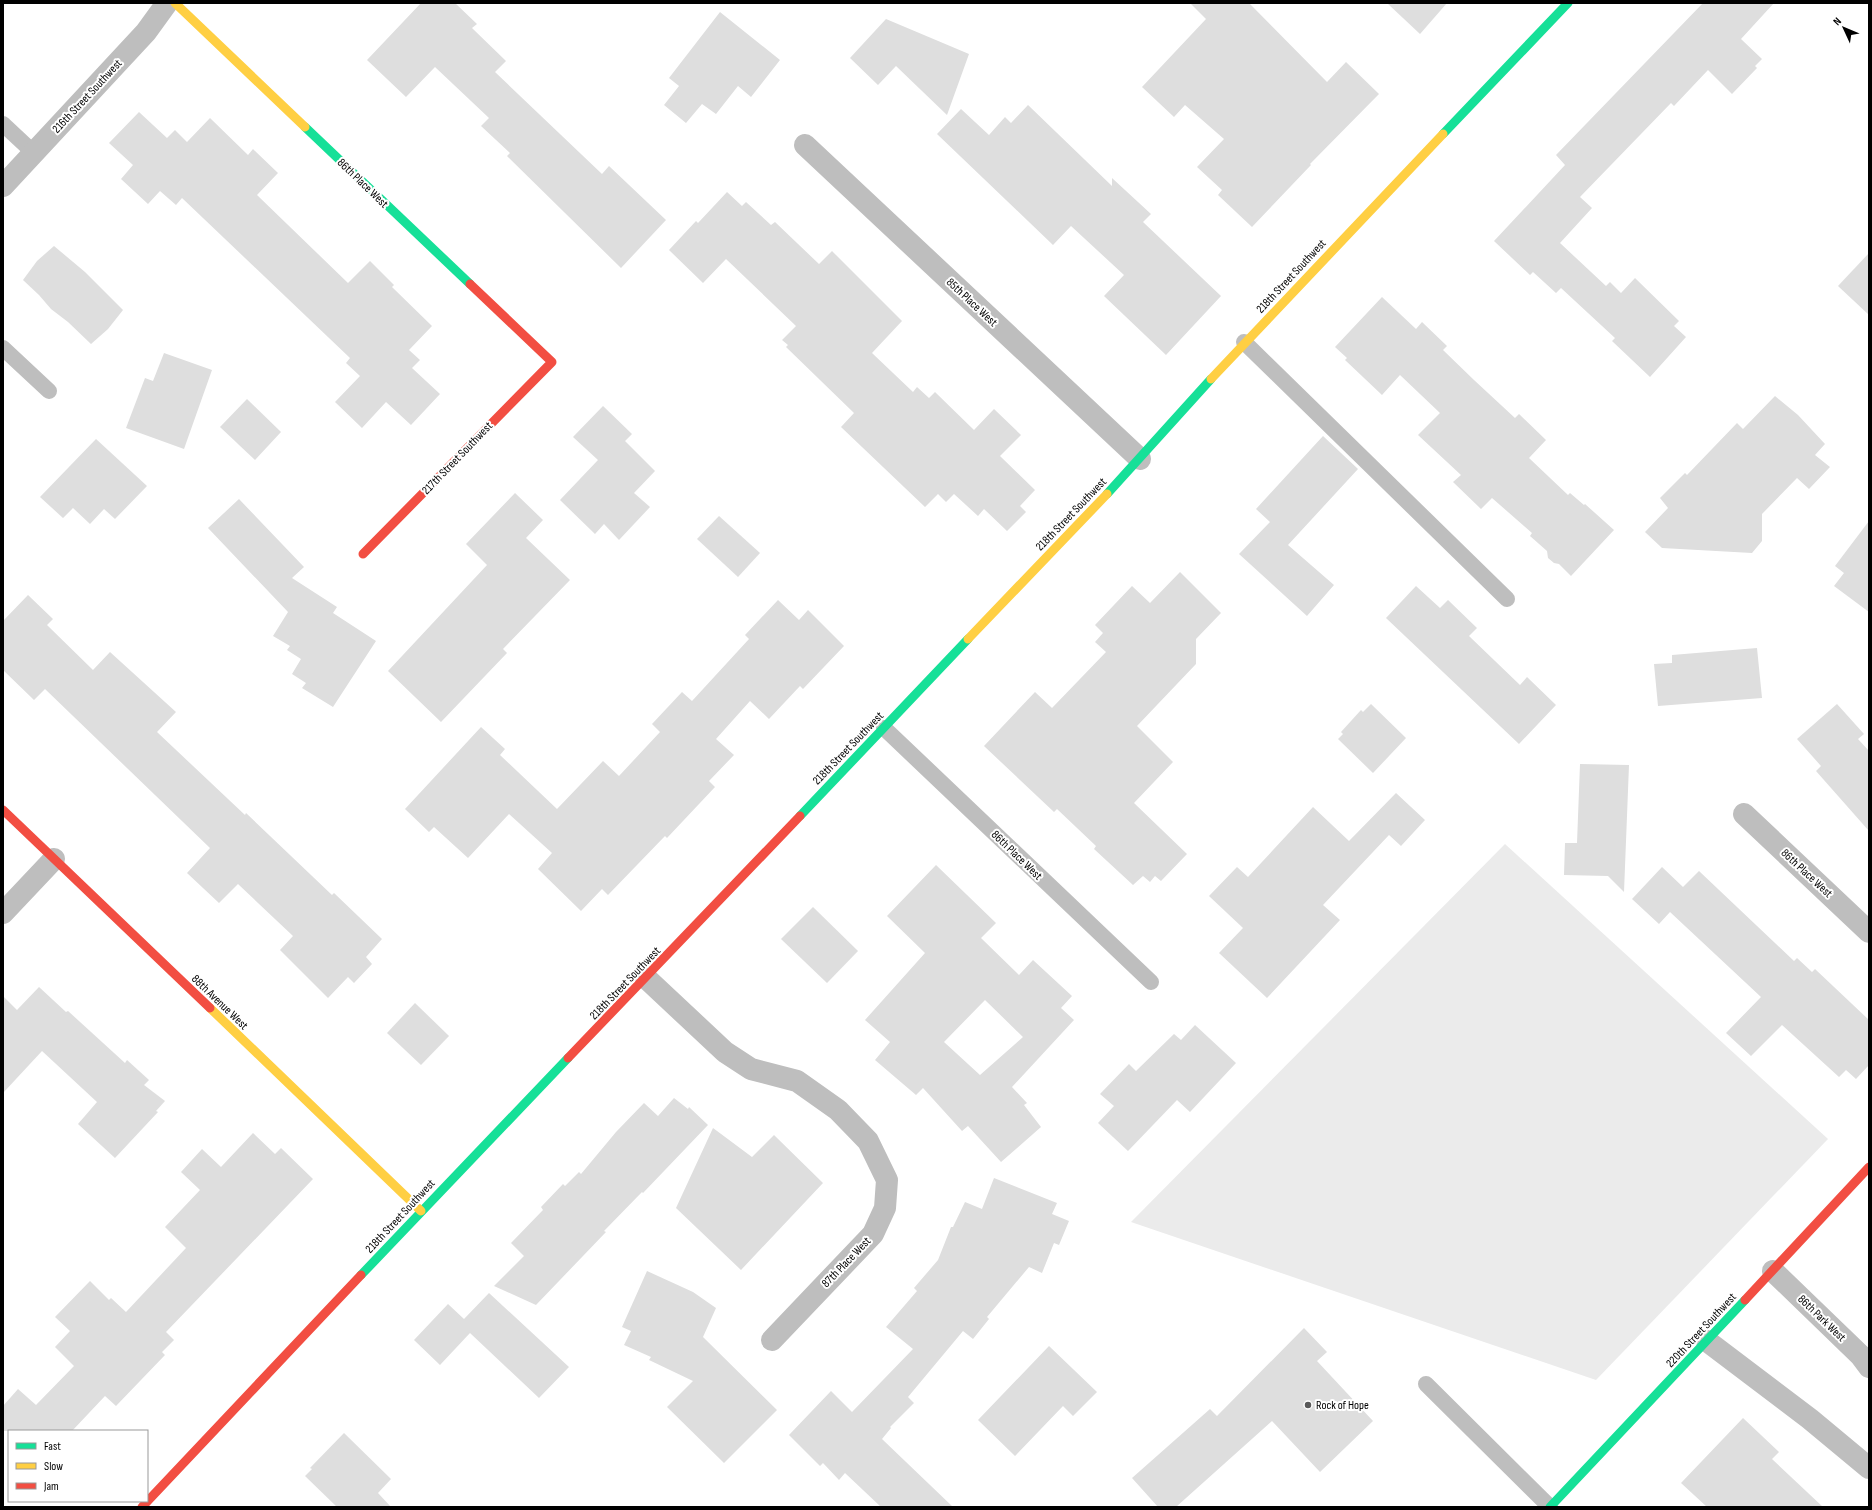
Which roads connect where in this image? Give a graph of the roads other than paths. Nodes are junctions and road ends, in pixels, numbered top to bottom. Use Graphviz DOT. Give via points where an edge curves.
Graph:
graph roads {
  1 [pos="167,3"];
  2 [pos="175,3"];
  3 [pos="1568,3"];
  4 [pos="3,124"];
  5 [pos="805,145"];
  6 [pos="34,152"];
  7 [pos="3,186"];
  8 [pos="1244,342"];
  9 [pos="3,348"];
  10 [pos="552,362"];
  11 [pos="49,392"];
  12 [pos="1140,459"];
  13 [pos="363,554"];
  14 [pos="1507,599"];
  15 [pos="884,728"];
  16 [pos="3,810"];
  17 [pos="1744,814"];
  18 [pos="54,859"];
  19 [pos="3,913"];
  20 [pos="1869,932"];
  21 [pos="646,978"];
  22 [pos="1151,982"];
  23 [pos="1869,1167"];
  24 [pos="421,1211"];
  25 [pos="1773,1271"];
  26 [pos="772,1340"];
  27 [pos="1707,1341"];
  28 [pos="1869,1367"];
  29 [pos="1426,1384"];
  30 [pos="1869,1468"];
  31 [pos="148,1501"];
  32 [pos="1550,1507"];
  1 -- 6 [label="street, 216th Street Southwest" via="146,32"];
  2 -- 10 [label="street, 86th Place West"];
  3 -- 8 [label="street, 218th Street Southwest"];
  4 -- 6 [label="lane"];
  5 -- 12 [label="street, 85th Place West"];
  6 -- 7 [label="street, 216th Street Southwest"];
  8 -- 12 [label="street, 218th Street Southwest"];
  8 -- 14 [label="lane"];
  9 -- 11 [label="lane"];
  10 -- 13 [label="street, 217th Street Southwest"];
  12 -- 15 [label="street, 218th Street Southwest"];
  15 -- 21 [label="street, 218th Street Southwest"];
  15 -- 22 [label="lane, 86th Place West"];
  16 -- 18 [label="street, 88th Avenue West"];
  17 -- 20 [label="street, 86th Place West"];
  18 -- 19 [label="street"];
  18 -- 24 [label="street, 88th Avenue West"];
  21 -- 24 [label="street, 218th Street Southwest"];
  21 -- 26 [label="street, 87th Place West" via="725,1052 751,1069 797,1081 838,1110 868,1141 887,1180 885,1208 872,1234"];
  23 -- 25 [label="street, 220th Street Southwest"];
  24 -- 31 [label="street, 218th Street Southwest"];
  25 -- 27 [label="street, 220th Street Southwest"];
  25 -- 28 [label="street, 86th Park West" via="1860,1355"];
  27 -- 30 [label="street" via="1810,1419"];
  27 -- 32 [label="street, 220th Street Southwest"];
  29 -- 32 [label="lane"];
}
